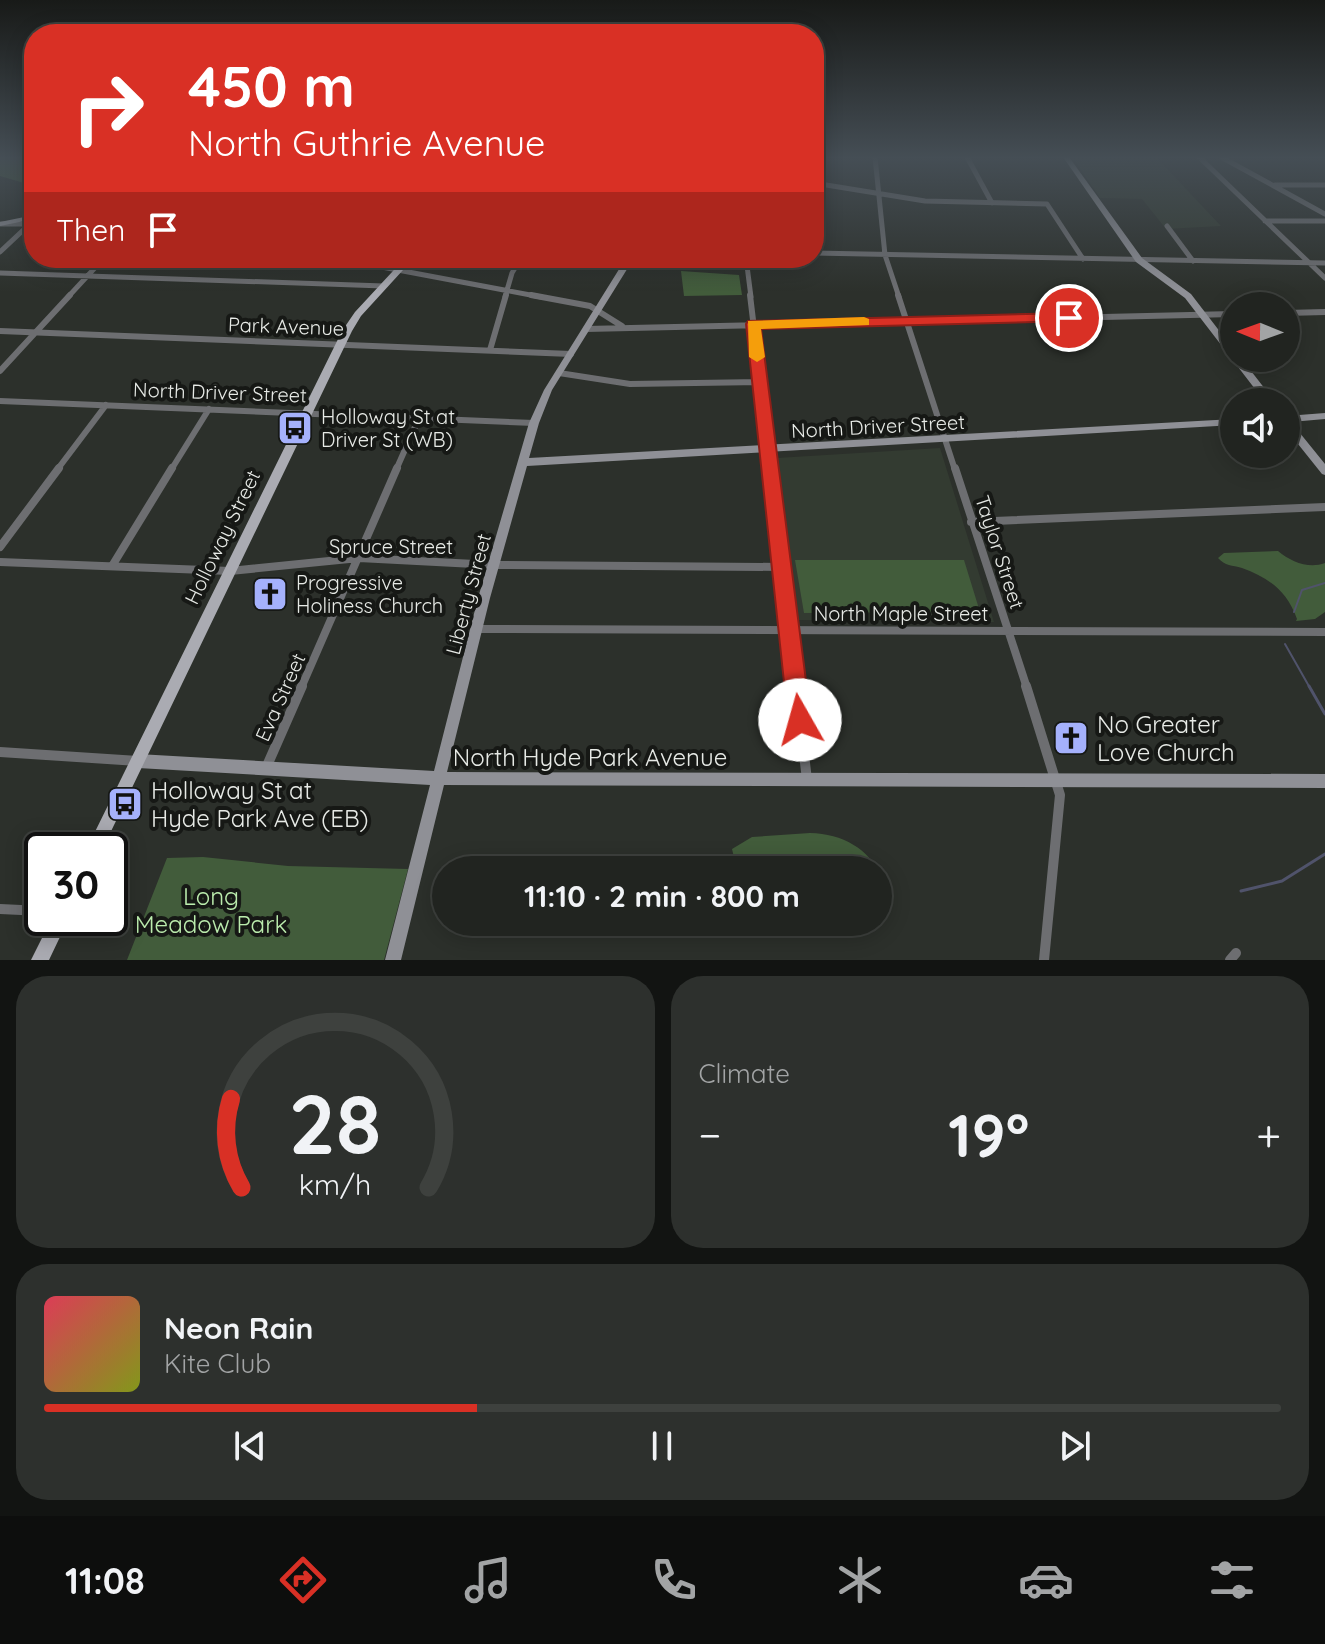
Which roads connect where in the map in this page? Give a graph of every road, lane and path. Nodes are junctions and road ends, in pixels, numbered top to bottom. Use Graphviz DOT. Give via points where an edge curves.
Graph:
graph roads {
  1 [pos="880,202"];
  2 [pos="952,202"];
  3 [pos="1098,202"];
  4 [pos="1245,202"];
  5 [pos="1302,202"];
  6 [pos="992,203"];
  7 [pos="1325,214"];
  8 [pos="1265,221"];
  9 [pos="1325,221"];
  10 [pos="24,222"];
  11 [pos="0,224"];
  12 [pos="1167,226"];
  13 [pos="24,229"];
  14 [pos="0,252"];
  15 [pos="824,253"];
  16 [pos="885,255"];
  17 [pos="1083,259"];
  18 [pos="1139,260"];
  19 [pos="1193,261"];
  20 [pos="1309,263"];
  21 [pos="1325,263"];
  22 [pos="95,268"];
  23 [pos="383,268"];
  24 [pos="401,268"];
  25 [pos="517,268"];
  26 [pos="624,268"];
  27 [pos="747,268"];
  28 [pos="398,271"];
  29 [pos="0,273"];
  30 [pos="87,276"];
  31 [pos="1325,278"];
  32 [pos="384,286"];
  33 [pos="507,291"];
  34 [pos="598,311"];
  35 [pos="1325,312"];
  36 [pos="1300,313"];
  37 [pos="1220,314"];
  38 [pos="1203,315"];
  39 [pos="906,321"];
  40 [pos="753,324"];
  41 [pos="628,327"];
  42 [pos="586,329"];
  43 [pos="0,331"];
  44 [pos="36,332"];
  45 [pos="1220,337"];
  46 [pos="341,344"];
  47 [pos="490,350"];
  48 [pos="571,354"];
  49 [pos="0,371"];
  50 [pos="1247,372"];
  51 [pos="559,373"];
  52 [pos="760,382"];
  53 [pos="1259,388"];
  54 [pos="0,401"];
  55 [pos="106,405"];
  56 [pos="209,409"];
  57 [pos="307,413"];
  58 [pos="1325,416"];
  59 [pos="419,418"];
  60 [pos="1300,419"];
  61 [pos="534,423"];
  62 [pos="1220,423"];
  63 [pos="1300,438"];
  64 [pos="945,440"];
  65 [pos="768,451"];
  66 [pos="524,462"];
  67 [pos="1325,471"];
  68 [pos="1325,507"];
  69 [pos="971,522"];
  70 [pos="0,547"];
  71 [pos="359,558"];
  72 [pos="0,562"];
  73 [pos="494,565"];
  74 [pos="112,566"];
  75 [pos="781,567"];
  76 [pos="230,571"];
  77 [pos="477,629"];
  78 [pos="789,631"];
  79 [pos="1006,631"];
  80 [pos="1325,632"];
  81 [pos="0,752"];
  82 [pos="138,761"];
  83 [pos="266,768"];
  84 [pos="439,778"];
  85 [pos="807,780"];
  86 [pos="1057,781"];
  87 [pos="1325,781"];
  88 [pos="103,832"];
  89 [pos="0,909"];
  90 [pos="24,910"];
  91 [pos="52,936"];
  92 [pos="40,960"];
  93 [pos="393,960"];
  94 [pos="1044,960"];
  1 -- 16 [label="street, Taylor Street"];
  2 -- 6 [label="street"];
  3 -- 18 [label="street"];
  4 -- 8 [label="street"];
  5 -- 7 [label="street"];
  6 -- 17 [label="street" via="1047,204"];
  8 -- 9 [label="street"];
  8 -- 20 [label="street"];
  10 -- 11 [label="street"];
  12 -- 19 [label="street"];
  13 -- 14 [label="street"];
  15 -- 16 [label="street"];
  16 -- 17 [label="street"];
  16 -- 39 [label="street, Taylor Street"];
  17 -- 18 [label="street"];
  18 -- 19 [label="street"];
  18 -- 38 [label="street" via="1184,292"];
  19 -- 20 [label="street"];
  20 -- 21 [label="street"];
  20 -- 31 [label="street"];
  22 -- 30 [label="street"];
  23 -- 28 [label="street"];
  24 -- 28 [label="main road, Holloway Street"];
  25 -- 33 [label="street"];
  26 -- 34 [label="street, Liberty Street"];
  27 -- 40 [label="street"];
  28 -- 32 [label="main road, Holloway Street"];
  28 -- 33 [label="street"];
  29 -- 30 [label="street"];
  30 -- 32 [label="street"];
  30 -- 44 [label="street"];
  32 -- 46 [label="main road, Holloway Street" via="354,319"];
  33 -- 34 [label="street"];
  33 -- 47 [label="street"];
  34 -- 41 [label="street"];
  34 -- 42 [label="street, Liberty Street"];
  35 -- 36 [label="street"];
  37 -- 38 [label="street"];
  38 -- 39 [label="street"];
  38 -- 45 [label="street"];
  39 -- 40 [label="street"];
  39 -- 64 [label="street, Taylor Street"];
  40 -- 41 [label="street"];
  40 -- 52 [label="street"];
  41 -- 42 [label="street"];
  42 -- 48 [label="street, Liberty Street"];
  43 -- 44 [label="street, Park Avenue"];
  44 -- 46 [label="street, Park Avenue"];
  44 -- 49 [label="street"];
  46 -- 47 [label="street, Park Avenue"];
  46 -- 57 [label="main road, Holloway Street"];
  47 -- 48 [label="street, Park Avenue"];
  48 -- 51 [label="street, Liberty Street"];
  50 -- 53 [label="street"];
  51 -- 52 [label="street" via="630,384"];
  51 -- 61 [label="street, Liberty Street"];
  52 -- 65 [label="street"];
  54 -- 55 [label="street, North Driver Street"];
  55 -- 56 [label="street, North Driver Street"];
  55 -- 70 [label="street"];
  56 -- 57 [label="street, North Driver Street"];
  56 -- 74 [label="street"];
  57 -- 59 [label="street, North Driver Street"];
  57 -- 76 [label="main road, Holloway Street"];
  58 -- 60 [label="street"];
  59 -- 61 [label="street, North Driver Street"];
  59 -- 71 [label="street, Eva Street"];
  61 -- 66 [label="street, Liberty Street"];
  62 -- 64 [label="street, North Driver Street"];
  63 -- 67 [label="street"];
  64 -- 65 [label="street, North Driver Street"];
  64 -- 69 [label="street, Taylor Street"];
  65 -- 66 [label="street, North Driver Street"];
  65 -- 75 [label="street"];
  66 -- 73 [label="street, Liberty Street"];
  68 -- 69 [label="street"];
  69 -- 79 [label="street, Taylor Street"];
  71 -- 73 [label="street, Spruce Street"];
  71 -- 76 [label="street, Spruce Street"];
  71 -- 83 [label="street, Eva Street"];
  72 -- 74 [label="street, Spruce Street"];
  73 -- 75 [label="street, Spruce Street"];
  73 -- 77 [label="street, Liberty Street"];
  74 -- 76 [label="street, Spruce Street"];
  75 -- 78 [label="street"];
  76 -- 82 [label="main road, Holloway Street"];
  77 -- 78 [label="street, North Maple Street"];
  77 -- 84 [label="street, Liberty Street"];
  78 -- 79 [label="street, North Maple Street"];
  78 -- 85 [label="street"];
  79 -- 80 [label="street, North Maple Street"];
  79 -- 86 [label="street, Taylor Street"];
  81 -- 82 [label="street, North Hyde Park Avenue"];
  82 -- 83 [label="street, North Hyde Park Avenue"];
  82 -- 88 [label="main road, Holloway Street"];
  83 -- 84 [label="street, North Hyde Park Avenue"];
  84 -- 85 [label="street, North Hyde Park Avenue"];
  84 -- 93 [label="street, Liberty Street"];
  85 -- 86 [label="street, North Hyde Park Avenue"];
  86 -- 87 [label="street, North Hyde Park Avenue"];
  86 -- 94 [label="street, Taylor Street" via="1060,795"];
  89 -- 90 [label="street"];
  91 -- 92 [label="main road"];
}
